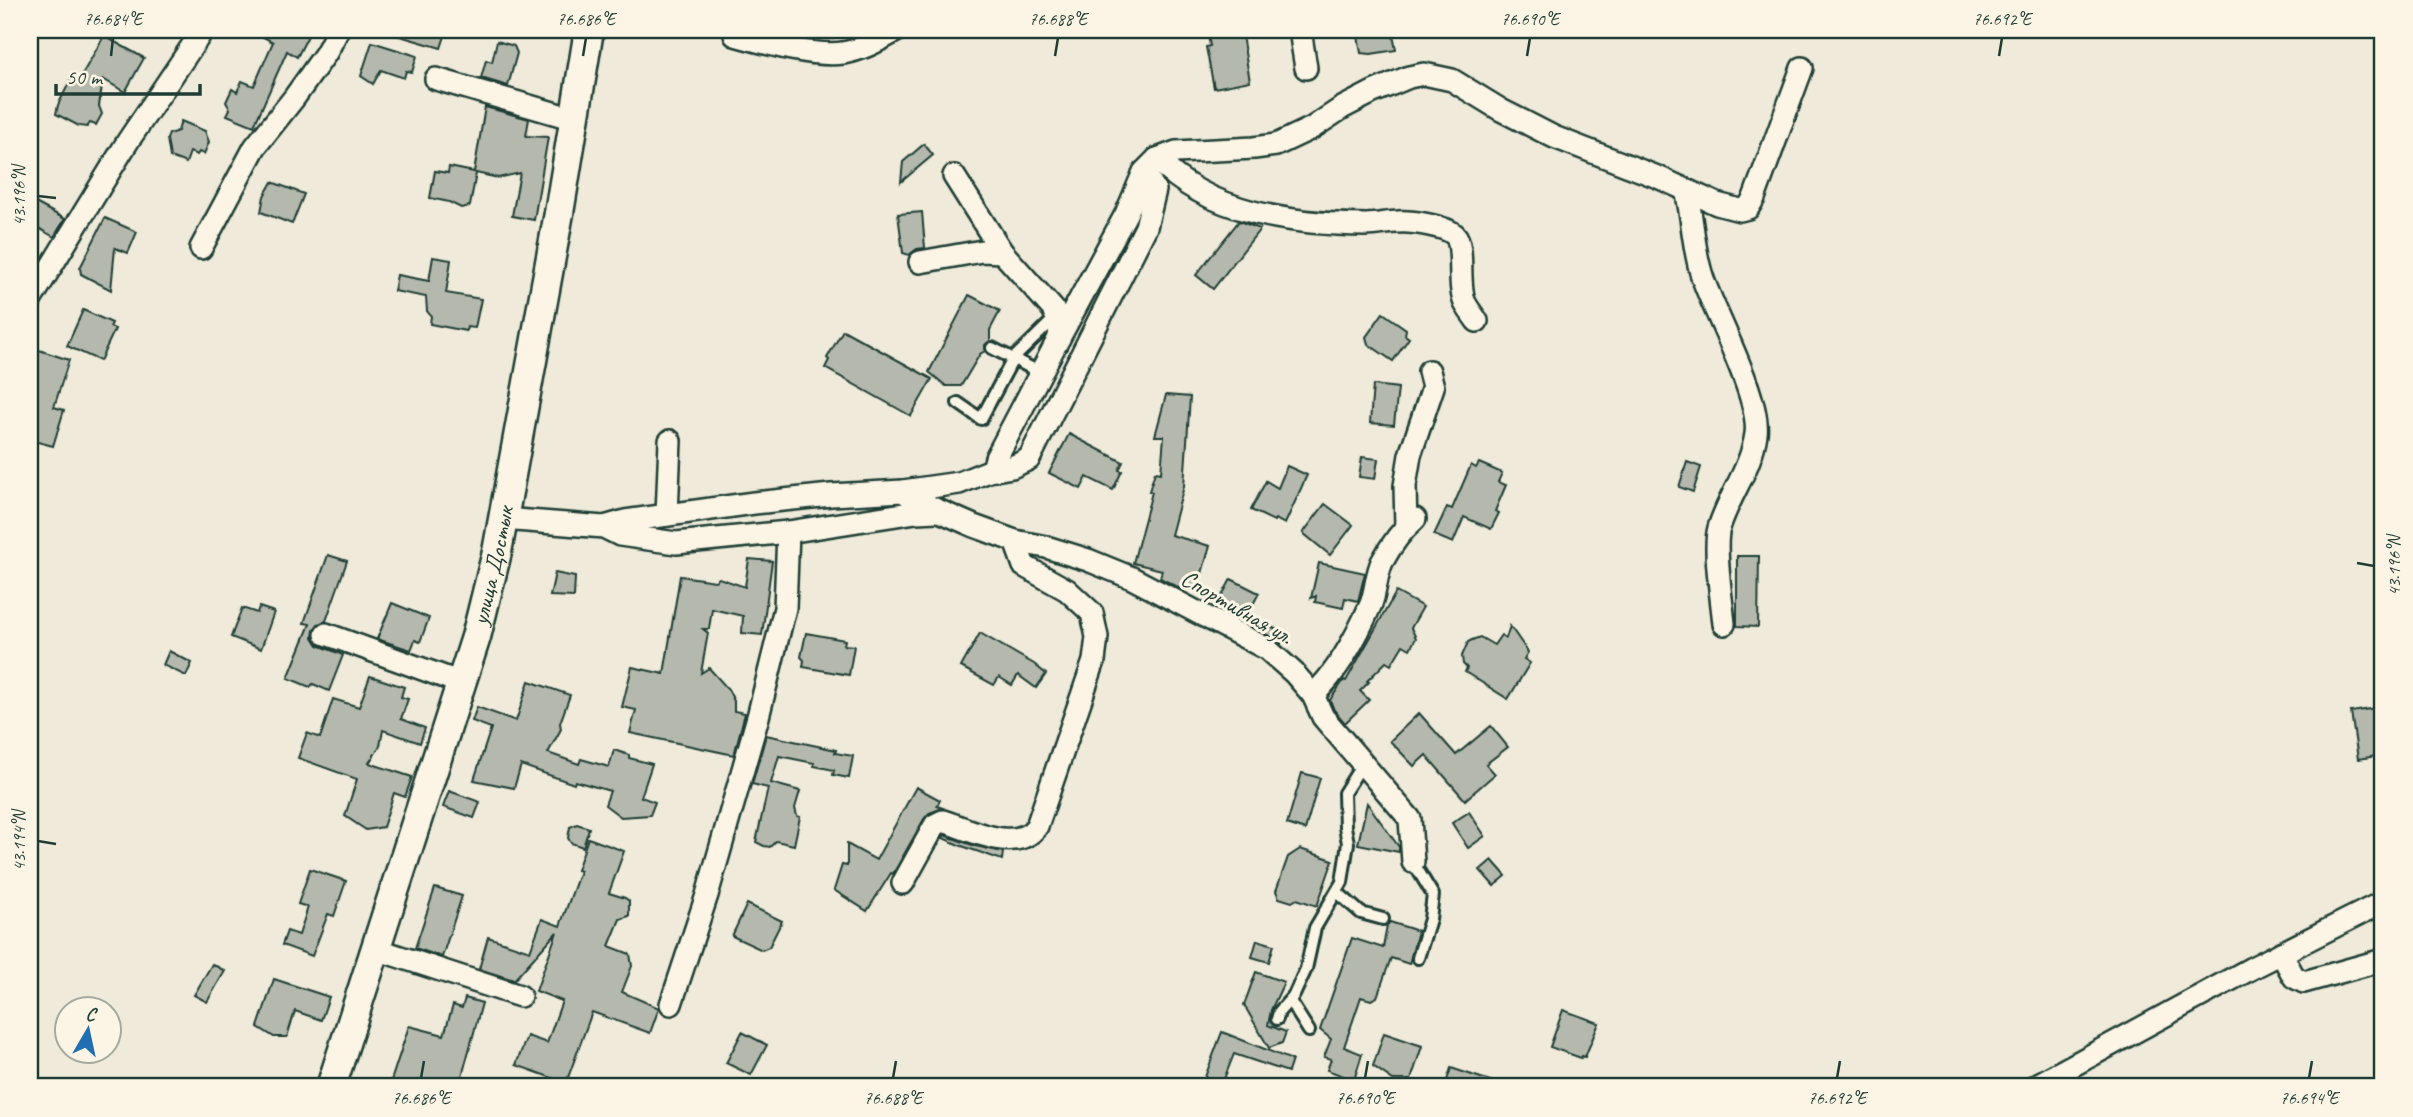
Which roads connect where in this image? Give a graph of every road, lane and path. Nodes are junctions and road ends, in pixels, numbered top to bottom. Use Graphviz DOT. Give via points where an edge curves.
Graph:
graph roads {
  1 [pos="203,30"];
  2 [pos="338,30"];
  3 [pos="589,30"];
  4 [pos="898,30"];
  5 [pos="1300,30"];
  6 [pos="736,32"];
  7 [pos="1306,68"];
  8 [pos="1802,68"];
  9 [pos="436,79"];
  10 [pos="575,119"];
  11 [pos="1151,165"];
  12 [pos="954,176"];
  13 [pos="1686,190"];
  14 [pos="201,248"];
  15 [pos="1002,252"];
  16 [pos="920,262"];
  17 [pos="30,301"];
  18 [pos="1477,321"];
  19 [pos="1058,327"];
  20 [pos="992,348"];
  21 [pos="1013,359"];
  22 [pos="1429,371"];
  23 [pos="1041,373"];
  24 [pos="958,403"];
  25 [pos="670,441"];
  26 [pos="991,470"];
  27 [pos="903,491"];
  28 [pos="938,511"];
  29 [pos="667,515"];
  30 [pos="503,519"];
  31 [pos="604,527"];
  32 [pos="788,532"];
  33 [pos="1015,541"];
  34 [pos="1724,624"];
  35 [pos="326,634"];
  36 [pos="461,684"];
  37 [pos="1313,695"];
  38 [pos="1363,763"];
  39 [pos="1413,862"];
  40 [pos="903,883"];
  41 [pos="1337,892"];
  42 [pos="2383,902"];
  43 [pos="1383,919"];
  44 [pos="376,949"];
  45 [pos="2281,953"];
  46 [pos="1418,958"];
  47 [pos="2383,960"];
  48 [pos="520,996"];
  49 [pos="1290,1001"];
  50 [pos="671,1004"];
  51 [pos="1277,1018"];
  52 [pos="1309,1031"];
  53 [pos="331,1087"];
  54 [pos="2033,1087"];
  1 -- 17 [label="street"];
  2 -- 14 [label="street" via="326,53 255,147"];
  3 -- 10 [label="main road, улица Достык"];
  4 -- 6 [label="street" via="863,48 841,53 809,51"];
  5 -- 7 [label="street"];
  8 -- 13 [label="street" via="1748,208 1717,204"];
  9 -- 10 [label="street"];
  10 -- 30 [label="main road, улица Достык"];
  11 -- 13 [label="street" via="1176,152 1276,145 1373,92 1424,74 1452,80 1554,137"];
  11 -- 18 [label="street" via="1250,211 1282,218 1368,225 1399,222 1446,230 1461,246 1465,302"];
  11 -- 19 [label="street"];
  11 -- 26 [label="street" via="1155,190 1146,227 1028,458 1012,467"];
  12 -- 15 [label="street"];
  13 -- 34 [label="street" via="1702,276 1745,383 1756,433 1744,474 1718,530"];
  15 -- 16 [label="street"];
  15 -- 19 [label="street" via="1053,309"];
  19 -- 21 [label="lane"];
  19 -- 23 [label="street"];
  20 -- 21 [label="lane"];
  21 -- 23 [label="lane"];
  21 -- 24 [label="lane" via="981,419"];
  22 -- 37 [label="street" via="1433,387 1407,476 1410,523 1381,564 1371,603 1340,664"];
  23 -- 26 [label="street"];
  25 -- 29 [label="street"];
  26 -- 27 [label="street" via="959,483"];
  27 -- 28 [label="street, Спортивная ул."];
  27 -- 29 [label="street"];
  28 -- 32 [label="street"];
  28 -- 33 [label="street, Спортивная ул."];
  29 -- 31 [label="street"];
  30 -- 31 [label="street"];
  30 -- 36 [label="main road, улица Достык"];
  31 -- 32 [label="street" via="620,535 676,543"];
  32 -- 50 [label="street" via="785,608 758,717"];
  33 -- 37 [label="street, Спортивная ул." via="1088,560 1216,620 1268,649"];
  33 -- 40 [label="street" via="1024,566 1067,590 1092,613 1097,637 1094,661 1032,834 1005,840 943,821 935,825"];
  35 -- 36 [label="street"];
  36 -- 44 [label="main road, улица Достык"];
  37 -- 38 [label="street, Спортивная ул." via="1323,717"];
  38 -- 39 [label="street, Спортивная ул." via="1410,819"];
  38 -- 41 [label="lane" via="1344,793 1348,843"];
  39 -- 46 [label="lane" via="1433,895"];
  41 -- 43 [label="lane" via="1361,913"];
  41 -- 49 [label="lane" via="1315,928 1306,969"];
  42 -- 45 [label="street"];
  44 -- 48 [label="street"];
  44 -- 53 [label="main road, улица Достык"];
  45 -- 47 [label="street" via="2294,977 2304,982"];
  45 -- 54 [label="street"];
  49 -- 51 [label="lane"];
  49 -- 52 [label="lane"];
}
